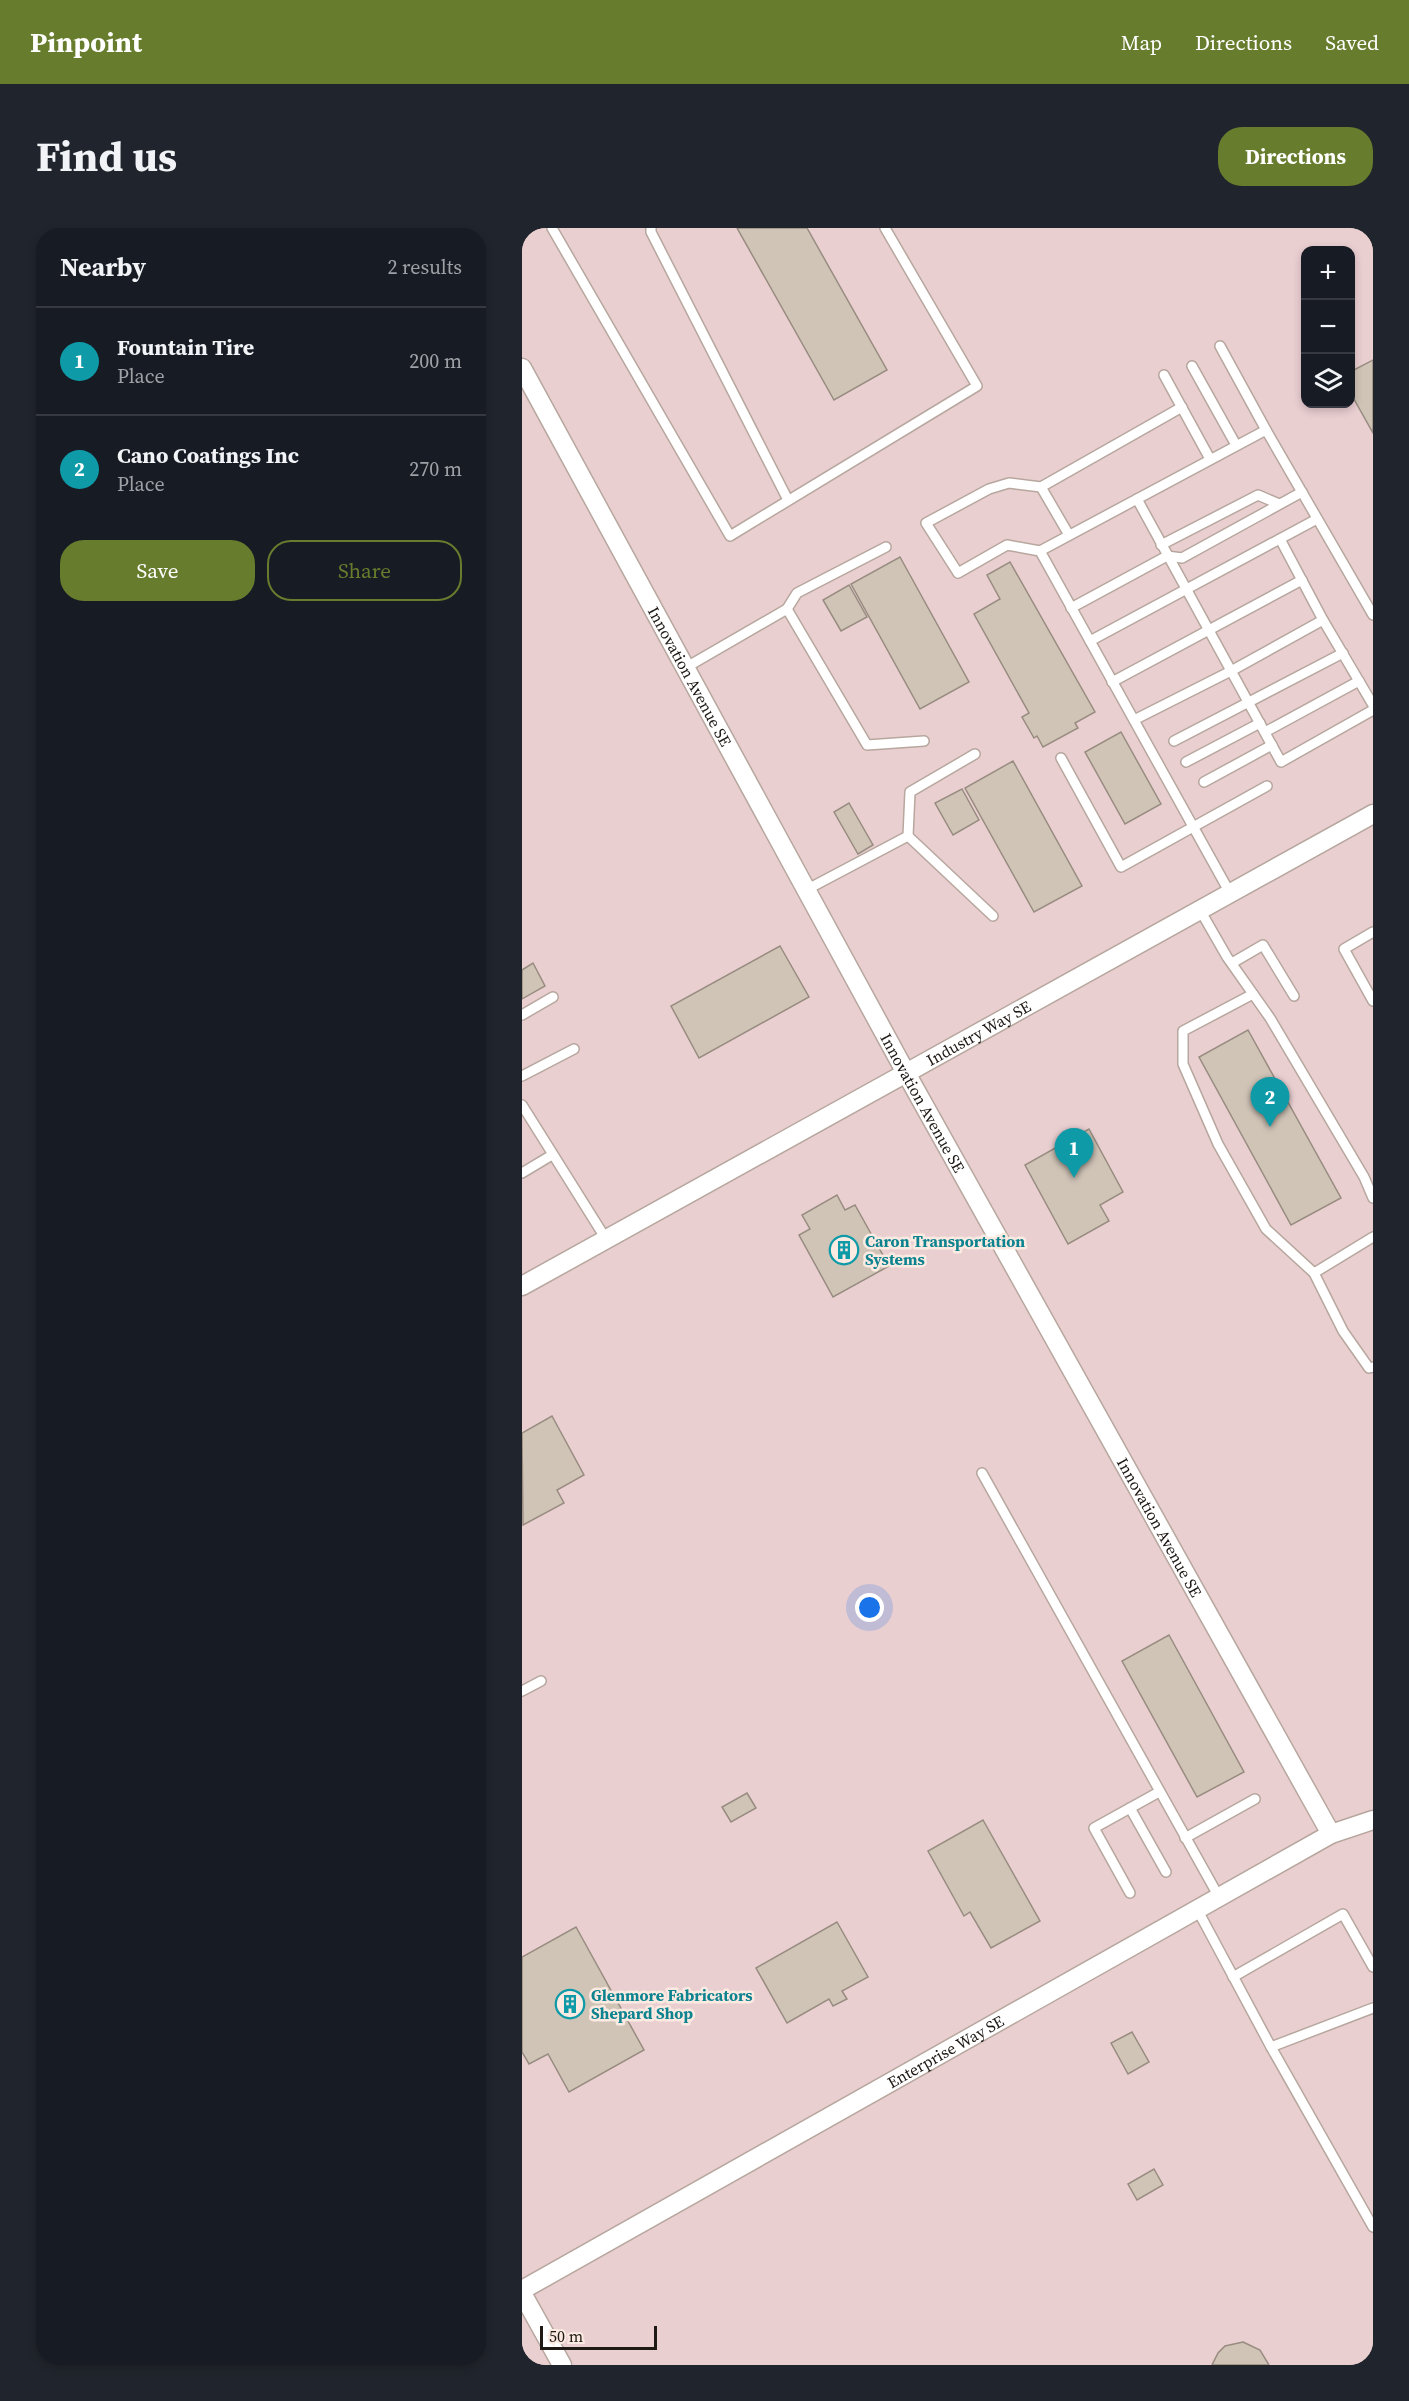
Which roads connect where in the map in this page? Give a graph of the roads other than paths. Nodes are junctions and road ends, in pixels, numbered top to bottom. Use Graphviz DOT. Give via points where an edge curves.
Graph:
graph roads {
  1 [pos="552,228"];
  2 [pos="885,228"];
  3 [pos="649,229"];
  4 [pos="1220,346"];
  5 [pos="1192,366"];
  6 [pos="522,368"];
  7 [pos="1164,375"];
  8 [pos="1182,407"];
  9 [pos="1266,430"];
  10 [pos="1236,446"];
  11 [pos="1210,459"];
  12 [pos="1041,487"];
  13 [pos="1302,492"];
  14 [pos="1137,499"];
  15 [pos="788,500"];
  16 [pos="1279,504"];
  17 [pos="1317,519"];
  18 [pos="1069,535"];
  19 [pos="1280,539"];
  20 [pos="1161,545"];
  21 [pos="886,548"];
  22 [pos="1040,551"];
  23 [pos="1167,556"];
  24 [pos="1302,580"];
  25 [pos="1186,589"];
  26 [pos="1071,608"];
  27 [pos="787,609"];
  28 [pos="1373,615"];
  29 [pos="1323,620"];
  30 [pos="1208,629"];
  31 [pos="1090,641"];
  32 [pos="1342,653"];
  33 [pos="685,668"];
  34 [pos="1231,671"];
  35 [pos="1359,681"];
  36 [pos="1112,682"];
  37 [pos="1248,701"];
  38 [pos="1373,705"];
  39 [pos="1373,710"];
  40 [pos="1134,720"];
  41 [pos="1260,723"];
  42 [pos="1265,732"];
  43 [pos="924,741"];
  44 [pos="1174,741"];
  45 [pos="1272,745"];
  46 [pos="975,754"];
  47 [pos="1061,758"];
  48 [pos="1186,762"];
  49 [pos="1204,782"];
  50 [pos="1268,786"];
  51 [pos="1373,814"];
  52 [pos="1193,826"];
  53 [pos="908,836"];
  54 [pos="806,890"];
  55 [pos="1230,893"];
  56 [pos="1200,910"];
  57 [pos="993,916"];
  58 [pos="1373,932"];
  59 [pos="1232,963"];
  60 [pos="1253,994"];
  61 [pos="1294,996"];
  62 [pos="553,997"];
  63 [pos="1373,1001"];
  64 [pos="522,1016"];
  65 [pos="574,1049"];
  66 [pos="906,1073"];
  67 [pos="522,1076"];
  68 [pos="523,1107"];
  69 [pos="552,1155"];
  70 [pos="522,1173"];
  71 [pos="1373,1198"];
  72 [pos="1373,1237"];
  73 [pos="606,1239"];
  74 [pos="1314,1273"];
  75 [pos="522,1286"];
  76 [pos="1373,1367"];
  77 [pos="982,1473"];
  78 [pos="541,1681"];
  79 [pos="522,1691"];
  80 [pos="1159,1792"];
  81 [pos="1255,1798"];
  82 [pos="1130,1808"];
  83 [pos="1372,1821"];
  84 [pos="1330,1834"];
  85 [pos="1185,1838"];
  86 [pos="1166,1872"];
  87 [pos="1130,1893"];
  88 [pos="1219,1897"];
  89 [pos="1197,1910"];
  90 [pos="1373,1967"];
  91 [pos="1233,1977"];
  92 [pos="1373,2008"];
  93 [pos="1271,2047"];
  94 [pos="1373,2227"];
  95 [pos="522,2291"];
  96 [pos="562,2365"];
  1 -- 15 [label="lane" via="730,536"];
  2 -- 15 [label="lane" via="977,386"];
  3 -- 15 [label="lane"];
  4 -- 9 [label="lane"];
  5 -- 10 [label="lane"];
  6 -- 33 [label="street, Innovation Avenue SE"];
  7 -- 8 [label="lane"];
  8 -- 11 [label="lane"];
  8 -- 12 [label="lane"];
  9 -- 10 [label="lane"];
  9 -- 13 [label="lane"];
  10 -- 11 [label="lane"];
  11 -- 14 [label="lane"];
  12 -- 18 [label="lane"];
  12 -- 22 [label="lane" via="1008,483 926,523 958,573 1007,545"];
  13 -- 16 [label="lane"];
  13 -- 17 [label="lane"];
  14 -- 18 [label="lane"];
  14 -- 20 [label="lane"];
  16 -- 20 [label="lane" via="1258,495"];
  16 -- 23 [label="lane" via="1182,558"];
  17 -- 19 [label="lane"];
  17 -- 28 [label="lane"];
  18 -- 22 [label="lane"];
  19 -- 24 [label="lane"];
  19 -- 25 [label="lane"];
  20 -- 23 [label="lane"];
  21 -- 27 [label="lane" via="796,594"];
  22 -- 26 [label="lane"];
  23 -- 25 [label="lane"];
  23 -- 26 [label="lane"];
  24 -- 29 [label="lane"];
  24 -- 30 [label="lane"];
  25 -- 30 [label="lane"];
  25 -- 31 [label="lane"];
  26 -- 31 [label="lane"];
  27 -- 33 [label="lane"];
  27 -- 43 [label="lane" via="867,745"];
  29 -- 32 [label="lane"];
  29 -- 34 [label="lane"];
  30 -- 34 [label="lane"];
  30 -- 36 [label="lane"];
  31 -- 36 [label="lane"];
  32 -- 35 [label="lane"];
  32 -- 37 [label="lane"];
  33 -- 54 [label="street, Innovation Avenue SE"];
  34 -- 37 [label="lane"];
  34 -- 40 [label="lane"];
  35 -- 38 [label="lane"];
  35 -- 42 [label="lane"];
  36 -- 40 [label="lane"];
  37 -- 41 [label="lane"];
  37 -- 44 [label="lane"];
  39 -- 45 [label="lane" via="1281,762"];
  40 -- 52 [label="lane"];
  41 -- 42 [label="lane"];
  41 -- 48 [label="lane"];
  42 -- 45 [label="lane"];
  45 -- 49 [label="lane"];
  46 -- 53 [label="lane" via="909,792"];
  47 -- 52 [label="lane" via="1121,867"];
  50 -- 52 [label="lane"];
  51 -- 55 [label="street, Industry Way SE"];
  52 -- 55 [label="lane"];
  53 -- 54 [label="lane"];
  53 -- 57 [label="lane"];
  54 -- 66 [label="street, Innovation Avenue SE"];
  55 -- 56 [label="street, Industry Way SE"];
  56 -- 59 [label="lane"];
  56 -- 66 [label="street, Industry Way SE"];
  58 -- 63 [label="lane" via="1344,949"];
  59 -- 60 [label="lane"];
  59 -- 61 [label="lane" via="1263,945"];
  60 -- 71 [label="lane"];
  60 -- 74 [label="lane" via="1183,1031 1183,1064 1218,1144 1266,1229"];
  62 -- 64 [label="lane"];
  65 -- 67 [label="lane"];
  66 -- 73 [label="street, Industry Way SE"];
  66 -- 84 [label="street, Innovation Avenue SE"];
  68 -- 69 [label="lane"];
  69 -- 70 [label="lane"];
  69 -- 73 [label="lane"];
  72 -- 74 [label="lane"];
  73 -- 75 [label="street, Industry Way SE"];
  74 -- 76 [label="lane" via="1343,1331 1369,1368"];
  77 -- 80 [label="lane"];
  78 -- 79 [label="lane"];
  80 -- 82 [label="lane"];
  80 -- 85 [label="lane"];
  81 -- 85 [label="lane"];
  82 -- 86 [label="lane"];
  82 -- 87 [label="lane" via="1094,1828"];
  83 -- 84 [label="street, Enterprise Way SE"];
  84 -- 88 [label="street, Enterprise Way SE"];
  85 -- 88 [label="lane"];
  88 -- 89 [label="street, Enterprise Way SE"];
  89 -- 91 [label="lane"];
  89 -- 95 [label="street, Enterprise Way SE"];
  90 -- 91 [label="lane" via="1343,1914"];
  91 -- 93 [label="lane"];
  92 -- 93 [label="lane"];
  93 -- 94 [label="lane"];
  95 -- 96 [label="street"];
}
